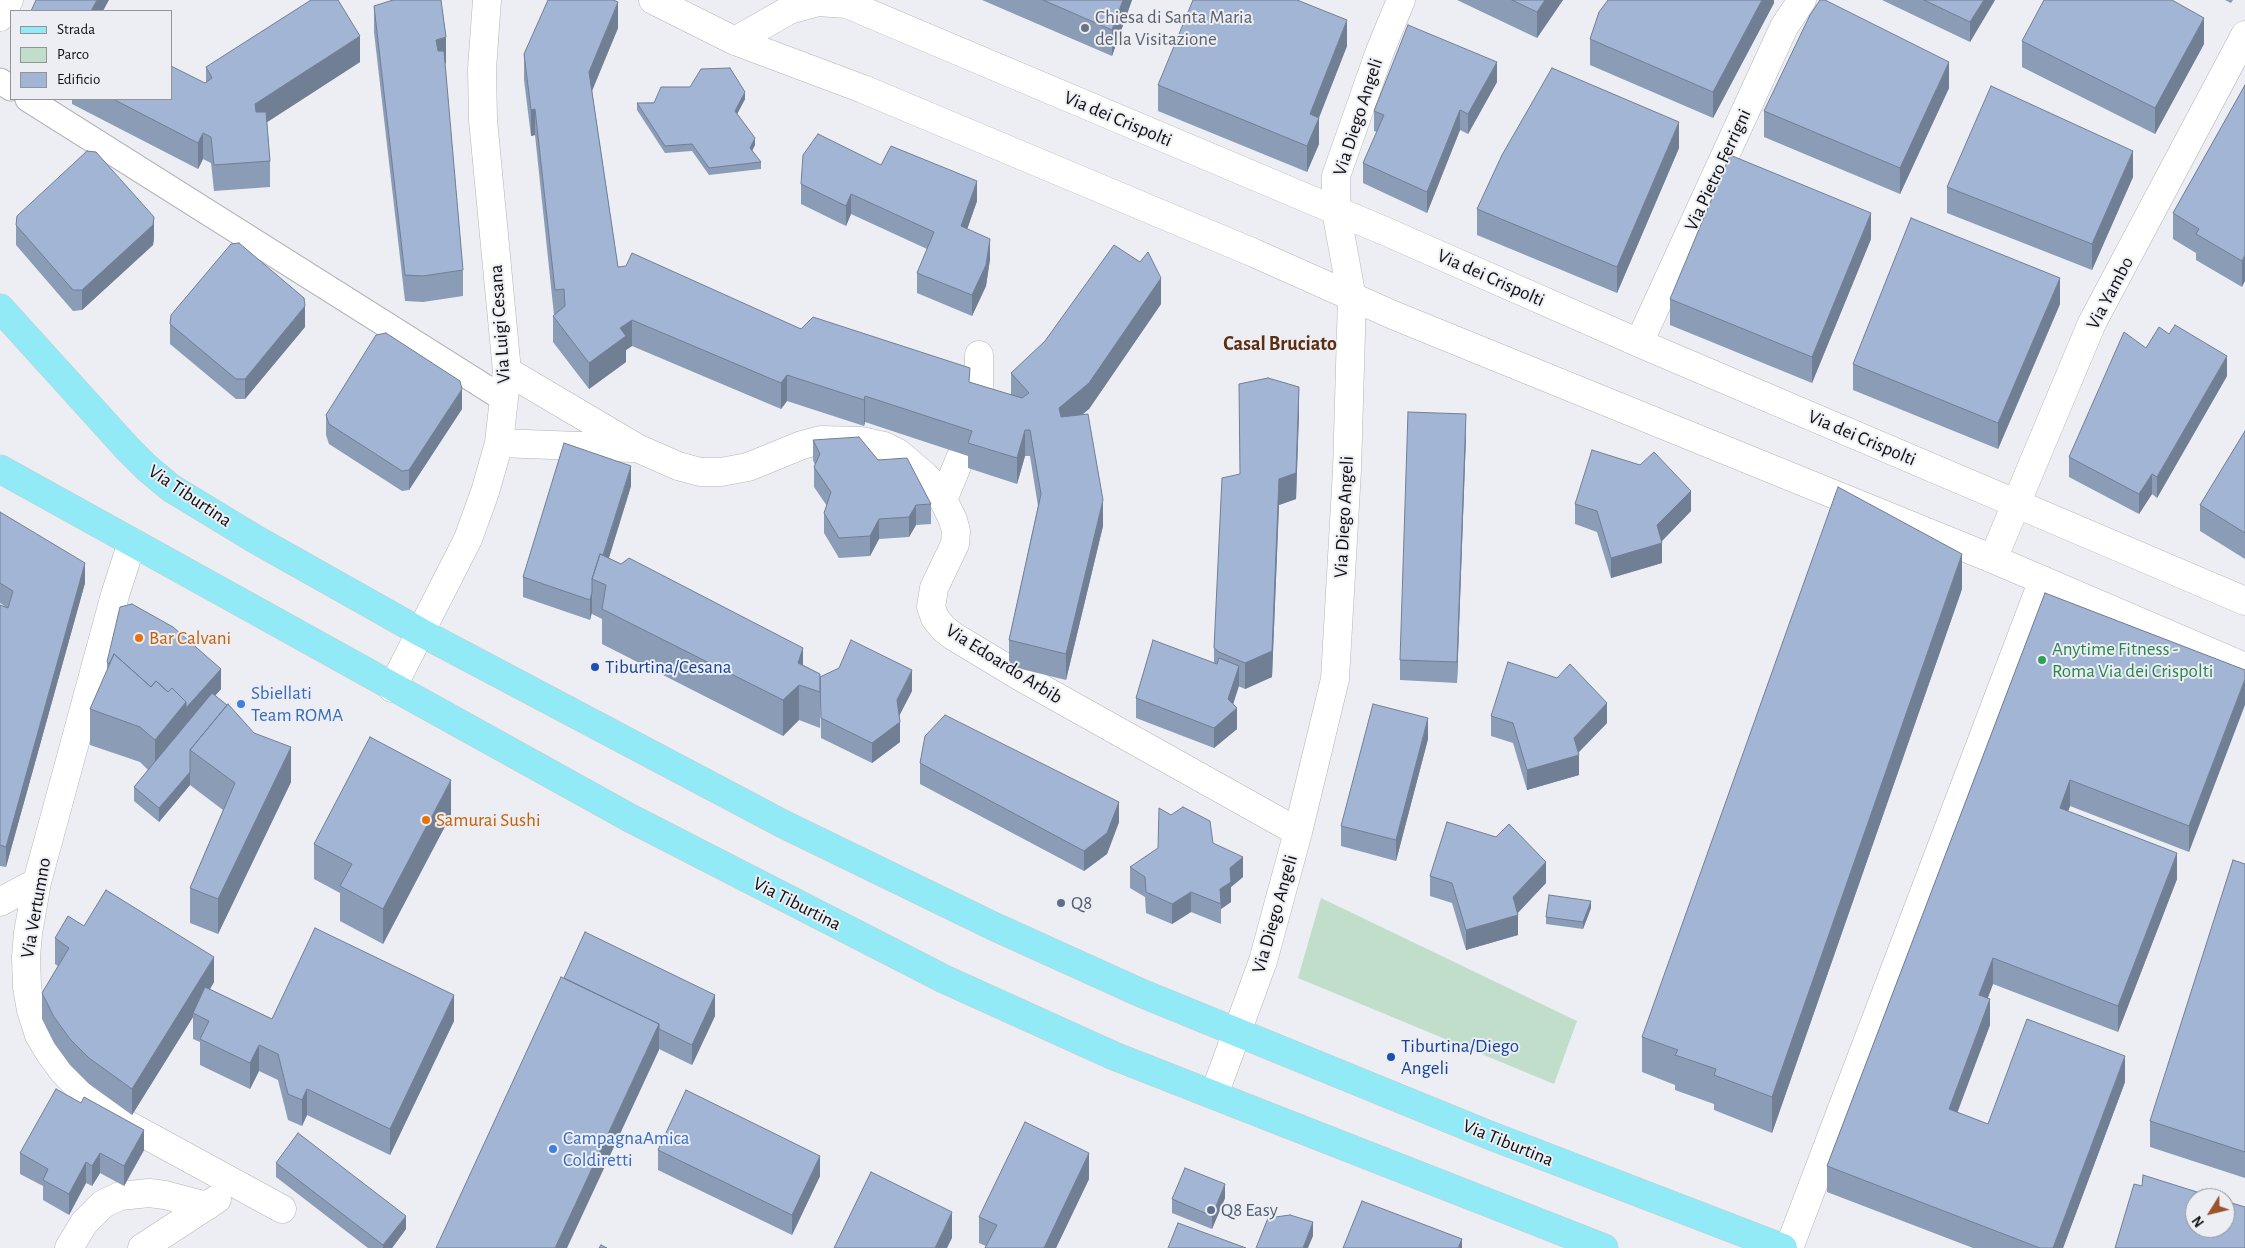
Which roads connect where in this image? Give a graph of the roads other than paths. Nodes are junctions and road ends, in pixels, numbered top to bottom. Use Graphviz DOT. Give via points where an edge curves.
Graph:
graph roads {
  1 [pos="9,0"];
  2 [pos="486,0"];
  3 [pos="653,0"];
  4 [pos="1401,0"];
  5 [pos="1802,0"];
  6 [pos="848,2"];
  7 [pos="0,17"];
  8 [pos="2245,35"];
  9 [pos="735,41"];
  10 [pos="30,100"];
  11 [pos="1336,211"];
  12 [pos="1352,298"];
  13 [pos="0,308"];
  14 [pos="1639,343"];
  15 [pos="979,355"];
  16 [pos="507,371"];
  17 [pos="504,399"];
  18 [pos="979,410"];
  19 [pos="499,443"];
  20 [pos="637,448"];
  21 [pos="962,454"];
  22 [pos="0,470"];
  23 [pos="943,500"];
  24 [pos="2017,504"];
  25 [pos="132,542"];
  26 [pos="1993,559"];
  27 [pos="2042,580"];
  28 [pos="2245,600"];
  29 [pos="422,632"];
  30 [pos="2245,667"];
  31 [pos="392,688"];
  32 [pos="1298,832"];
  33 [pos="37,882"];
  34 [pos="0,902"];
  35 [pos="1236,1033"];
  36 [pos="1214,1095"];
  37 [pos="234,1182"];
  38 [pos="207,1206"];
  39 [pos="282,1209"];
  40 [pos="69,1248"];
  41 [pos="142,1248"];
  42 [pos="1604,1248"];
  43 [pos="1783,1248"];
  44 [pos="1789,1248"];
  1 -- 7 [label="street"];
  2 -- 16 [label="street, Via Luigi Cesana" via="482,69 484,120"];
  3 -- 9 [label="street"];
  4 -- 11 [label="street, Via Diego Angeli" via="1341,157 1336,176"];
  5 -- 14 [label="street, Via Pietro Ferrigni" via="1784,27"];
  6 -- 9 [label="street, Via dei Crispolti" via="818,2 788,10"];
  6 -- 11 [label="street, Via dei Crispolti"];
  8 -- 24 [label="street, Via Yambo" via="2092,323"];
  9 -- 12 [label="street" via="863,89"];
  10 -- 17 [label="street"];
  11 -- 12 [label="street, Via Diego Angeli"];
  11 -- 14 [label="street, Via dei Crispolti"];
  12 -- 26 [label="street"];
  12 -- 32 [label="street, Via Diego Angeli" via="1347,470 1335,679"];
  13 -- 29 [label="main road, Via Tiburtina" via="127,448 171,488"];
  14 -- 24 [label="street, Via dei Crispolti"];
  15 -- 18 [label="street"];
  16 -- 17 [label="street, Via Luigi Cesana"];
  16 -- 20 [label="street, Via Edoardo Arbib"];
  17 -- 19 [label="street, Via Luigi Cesana"];
  19 -- 20 [label="street, Via Edoardo Arbib"];
  19 -- 29 [label="street, Via Luigi Cesana" via="468,539"];
  20 -- 23 [label="street, Via Edoardo Arbib" via="693,470 721,472 748,467 821,440 861,441 898,453 925,476"];
  21 -- 23 [label="street"];
  22 -- 25 [label="main road, Via Tiburtina"];
  23 -- 32 [label="street, Via Edoardo Arbib" via="956,531 955,544 934,588 931,607 943,628 1021,678"];
  24 -- 26 [label="street, Via Yambo"];
  24 -- 28 [label="street, Via dei Crispolti"];
  25 -- 31 [label="main road, Via Tiburtina"];
  25 -- 33 [label="street, Via Vertumno"];
  26 -- 27 [label="street"];
  27 -- 30 [label="street"];
  27 -- 44 [label="street"];
  29 -- 31 [label="street"];
  29 -- 35 [label="main road, Via Tiburtina" via="783,824 993,926"];
  31 -- 36 [label="main road, Via Tiburtina" via="638,823 944,979 1114,1056"];
  32 -- 35 [label="street, Via Diego Angeli" via="1263,961"];
  33 -- 34 [label="street"];
  33 -- 37 [label="street, Via Vertumno" via="28,934 27,988 39,1035 49,1052 93,1102 128,1125"];
  35 -- 36 [label="street"];
  35 -- 43 [label="main road, Via Tiburtina" via="1498,1139"];
  36 -- 42 [label="main road, Via Tiburtina"];
  37 -- 38 [label="street"];
  37 -- 39 [label="street, Via Vertumno"];
  38 -- 40 [label="street" via="149,1193 120,1196 103,1204 84,1223"];
  38 -- 41 [label="street"];
}
